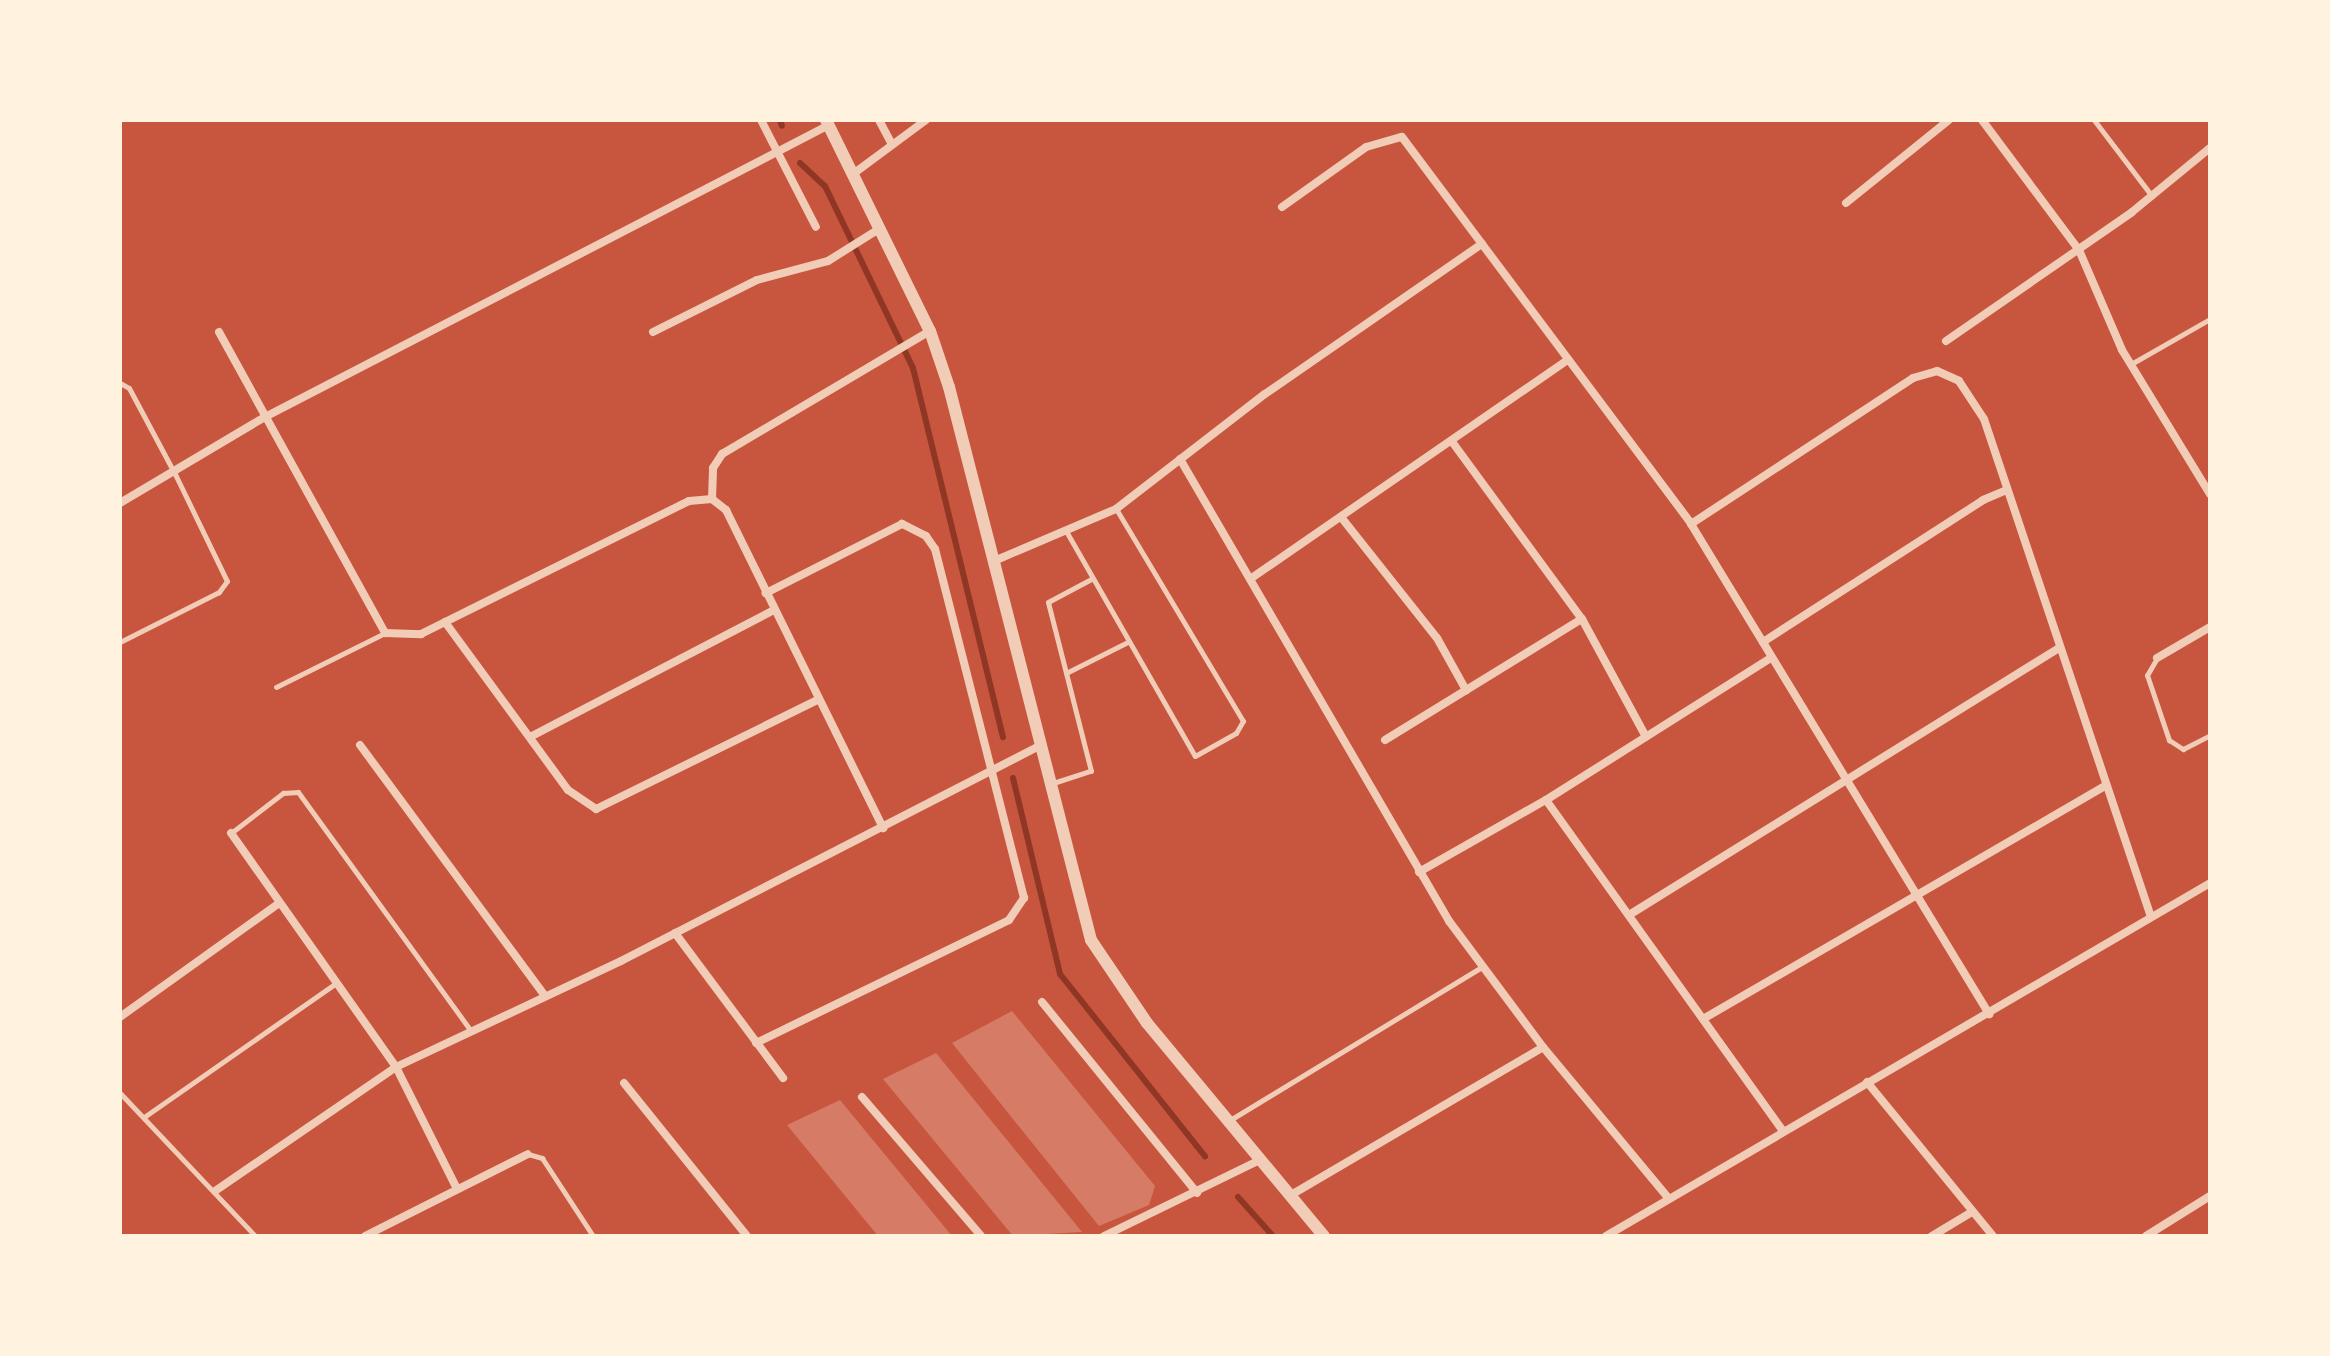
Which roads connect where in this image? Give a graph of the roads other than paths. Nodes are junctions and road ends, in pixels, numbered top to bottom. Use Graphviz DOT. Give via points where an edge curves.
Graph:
graph roads {
  1 [pos="761,120"];
  2 [pos="879,120"];
  3 [pos="926,120"];
  4 [pos="1949,120"];
  5 [pos="1982,120"];
  6 [pos="2094,120"];
  7 [pos="827,122"];
  8 [pos="892,144"];
  9 [pos="2210,148"];
  10 [pos="777,151"];
  11 [pos="853,174"];
  12 [pos="2152,197"];
  13 [pos="1846,203"];
  14 [pos="1282,207"];
  15 [pos="816,227"];
  16 [pos="879,229"];
  17 [pos="1482,244"];
  18 [pos="2079,250"];
  19 [pos="2210,319"];
  20 [pos="930,331"];
  21 [pos="219,332"];
  22 [pos="653,332"];
  23 [pos="1946,341"];
  24 [pos="1568,360"];
  25 [pos="2130,365"];
  26 [pos="120,383"];
  27 [pos="265,417"];
  28 [pos="1453,443"];
  29 [pos="1180,459"];
  30 [pos="175,474"];
  31 [pos="2007,490"];
  32 [pos="2210,494"];
  33 [pos="712,499"];
  34 [pos="120,503"];
  35 [pos="1116,509"];
  36 [pos="1341,517"];
  37 [pos="1691,524"];
  38 [pos="1066,531"];
  39 [pos="994,561"];
  40 [pos="1253,577"];
  41 [pos="1091,579"];
  42 [pos="766,593"];
  43 [pos="774,610"];
  44 [pos="1582,619"];
  45 [pos="445,622"];
  46 [pos="2210,627"];
  47 [pos="382,630"];
  48 [pos="120,642"];
  49 [pos="1128,642"];
  50 [pos="1763,642"];
  51 [pos="2059,648"];
  52 [pos="1772,657"];
  53 [pos="2157,658"];
  54 [pos="1066,673"];
  55 [pos="276,687"];
  56 [pos="1466,690"];
  57 [pos="818,700"];
  58 [pos="2210,735"];
  59 [pos="530,737"];
  60 [pos="1646,737"];
  61 [pos="1385,740"];
  62 [pos="360,745"];
  63 [pos="1042,745"];
  64 [pos="992,771"];
  65 [pos="1847,781"];
  66 [pos="1052,784"];
  67 [pos="2106,785"];
  68 [pos="1546,800"];
  69 [pos="883,828"];
  70 [pos="231,833"];
  71 [pos="1419,872"];
  72 [pos="2210,883"];
  73 [pos="1918,897"];
  74 [pos="279,903"];
  75 [pos="1629,915"];
  76 [pos="2151,917"];
  77 [pos="675,933"];
  78 [pos="1482,967"];
  79 [pos="336,983"];
  80 [pos="545,996"];
  81 [pos="1042,1002"];
  82 [pos="1989,1014"];
  83 [pos="120,1017"];
  84 [pos="1703,1019"];
  85 [pos="471,1031"];
  86 [pos="756,1043"];
  87 [pos="1543,1047"];
  88 [pos="396,1067"];
  89 [pos="783,1078"];
  90 [pos="1867,1082"];
  91 [pos="624,1083"];
  92 [pos="120,1093"];
  93 [pos="862,1097"];
  94 [pos="144,1117"];
  95 [pos="1226,1122"];
  96 [pos="1783,1131"];
  97 [pos="528,1154"];
  98 [pos="1260,1160"];
  99 [pos="457,1189"];
  100 [pos="215,1191"];
  101 [pos="1197,1193"];
  102 [pos="1291,1195"];
  103 [pos="2210,1196"];
  104 [pos="1669,1199"];
  105 [pos="1972,1212"];
  106 [pos="255,1236"];
  107 [pos="365,1236"];
  108 [pos="592,1236"];
  109 [pos="747,1236"];
  110 [pos="981,1236"];
  111 [pos="1104,1236"];
  112 [pos="1324,1236"];
  113 [pos="1606,1236"];
  114 [pos="1932,1236"];
  115 [pos="1993,1236"];
  116 [pos="2146,1236"];
  1 -- 10 [label="street"];
  2 -- 8 [label="street"];
  3 -- 8 [label="street"];
  4 -- 13 [label="street"];
  5 -- 18 [label="street"];
  6 -- 12 [label="lane"];
  7 -- 10 [label="street"];
  7 -- 11 [label="street"];
  8 -- 11 [label="street"];
  9 -- 12 [label="street"];
  10 -- 15 [label="street"];
  10 -- 27 [label="street"];
  11 -- 16 [label="street"];
  12 -- 18 [label="street"];
  14 -- 17 [label="street" via="1366,147 1402,137"];
  16 -- 20 [label="street"];
  16 -- 22 [label="street" via="841,254 757,280"];
  17 -- 24 [label="street"];
  17 -- 29 [label="street"];
  18 -- 23 [label="street"];
  18 -- 25 [label="street"];
  19 -- 25 [label="lane"];
  20 -- 33 [label="street" via="722,454 713,468"];
  20 -- 39 [label="street"];
  21 -- 27 [label="street"];
  24 -- 28 [label="street"];
  24 -- 37 [label="street"];
  25 -- 32 [label="street"];
  26 -- 30 [label="lane" via="129,388"];
  27 -- 30 [label="street"];
  27 -- 47 [label="street"];
  28 -- 36 [label="street"];
  28 -- 44 [label="street"];
  29 -- 35 [label="street"];
  29 -- 40 [label="street"];
  30 -- 34 [label="street"];
  30 -- 48 [label="lane" via="225,573 226,587"];
  31 -- 37 [label="street" via="1969,390 1949,375 1928,372"];
  31 -- 50 [label="street" via="1983,500"];
  31 -- 51 [label="street"];
  33 -- 42 [label="street" via="726,510"];
  33 -- 45 [label="street" via="689,501"];
  35 -- 38 [label="street"];
  35 -- 49 [label="lane" via="1243,721 1241,728 1195,756"];
  36 -- 40 [label="street"];
  36 -- 56 [label="street" via="1437,638"];
  37 -- 50 [label="street"];
  38 -- 39 [label="street"];
  38 -- 41 [label="lane"];
  39 -- 63 [label="street"];
  40 -- 71 [label="street"];
  41 -- 49 [label="lane"];
  41 -- 54 [label="lane" via="1048,602"];
  42 -- 43 [label="street"];
  42 -- 64 [label="street" via="902,524 926,536 935,549"];
  43 -- 57 [label="street"];
  43 -- 59 [label="street"];
  44 -- 56 [label="street"];
  44 -- 60 [label="street"];
  45 -- 47 [label="street" via="421,634"];
  45 -- 59 [label="street"];
  46 -- 53 [label="street"];
  47 -- 55 [label="lane"];
  49 -- 54 [label="lane"];
  50 -- 52 [label="street"];
  51 -- 65 [label="street"];
  51 -- 67 [label="street"];
  52 -- 60 [label="street"];
  52 -- 65 [label="street"];
  53 -- 58 [label="lane" via="2147,675 2169,740 2183,749"];
  54 -- 66 [label="lane" via="1091,771"];
  56 -- 61 [label="street"];
  57 -- 59 [label="street" via="596,809 568,790"];
  57 -- 69 [label="street"];
  60 -- 68 [label="street"];
  62 -- 80 [label="street"];
  63 -- 64 [label="street"];
  63 -- 66 [label="street"];
  64 -- 69 [label="street"];
  64 -- 86 [label="street" via="1023,885 1019,909 1009,920"];
  65 -- 73 [label="street"];
  65 -- 75 [label="street"];
  66 -- 95 [label="street" via="1091,940 1110,975"];
  67 -- 73 [label="street"];
  67 -- 76 [label="street"];
  68 -- 71 [label="street"];
  68 -- 75 [label="street"];
  69 -- 77 [label="street"];
  70 -- 74 [label="street"];
  70 -- 85 [label="lane" via="283,793 298,792"];
  71 -- 78 [label="street"];
  72 -- 76 [label="street"];
  73 -- 82 [label="street"];
  73 -- 84 [label="street"];
  74 -- 79 [label="street"];
  74 -- 83 [label="street"];
  75 -- 84 [label="street"];
  76 -- 82 [label="street"];
  77 -- 80 [label="street"];
  77 -- 86 [label="street"];
  78 -- 87 [label="street"];
  78 -- 95 [label="lane"];
  79 -- 88 [label="street"];
  79 -- 94 [label="lane"];
  80 -- 85 [label="street"];
  81 -- 101 [label="street"];
  82 -- 90 [label="street"];
  84 -- 96 [label="street"];
  85 -- 88 [label="street"];
  86 -- 89 [label="street"];
  87 -- 102 [label="street"];
  87 -- 104 [label="street"];
  88 -- 99 [label="street"];
  88 -- 100 [label="street"];
  90 -- 96 [label="street"];
  90 -- 105 [label="street"];
  91 -- 109 [label="street"];
  92 -- 94 [label="lane"];
  93 -- 110 [label="street"];
  94 -- 100 [label="lane"];
  95 -- 98 [label="street"];
  96 -- 104 [label="street"];
  97 -- 99 [label="street"];
  97 -- 108 [label="lane" via="542,1158"];
  98 -- 101 [label="street"];
  98 -- 102 [label="street"];
  99 -- 107 [label="street"];
  100 -- 106 [label="lane"];
  101 -- 111 [label="street"];
  102 -- 112 [label="street"];
  103 -- 116 [label="street"];
  104 -- 113 [label="street"];
  105 -- 114 [label="street"];
  105 -- 115 [label="street"];
}
